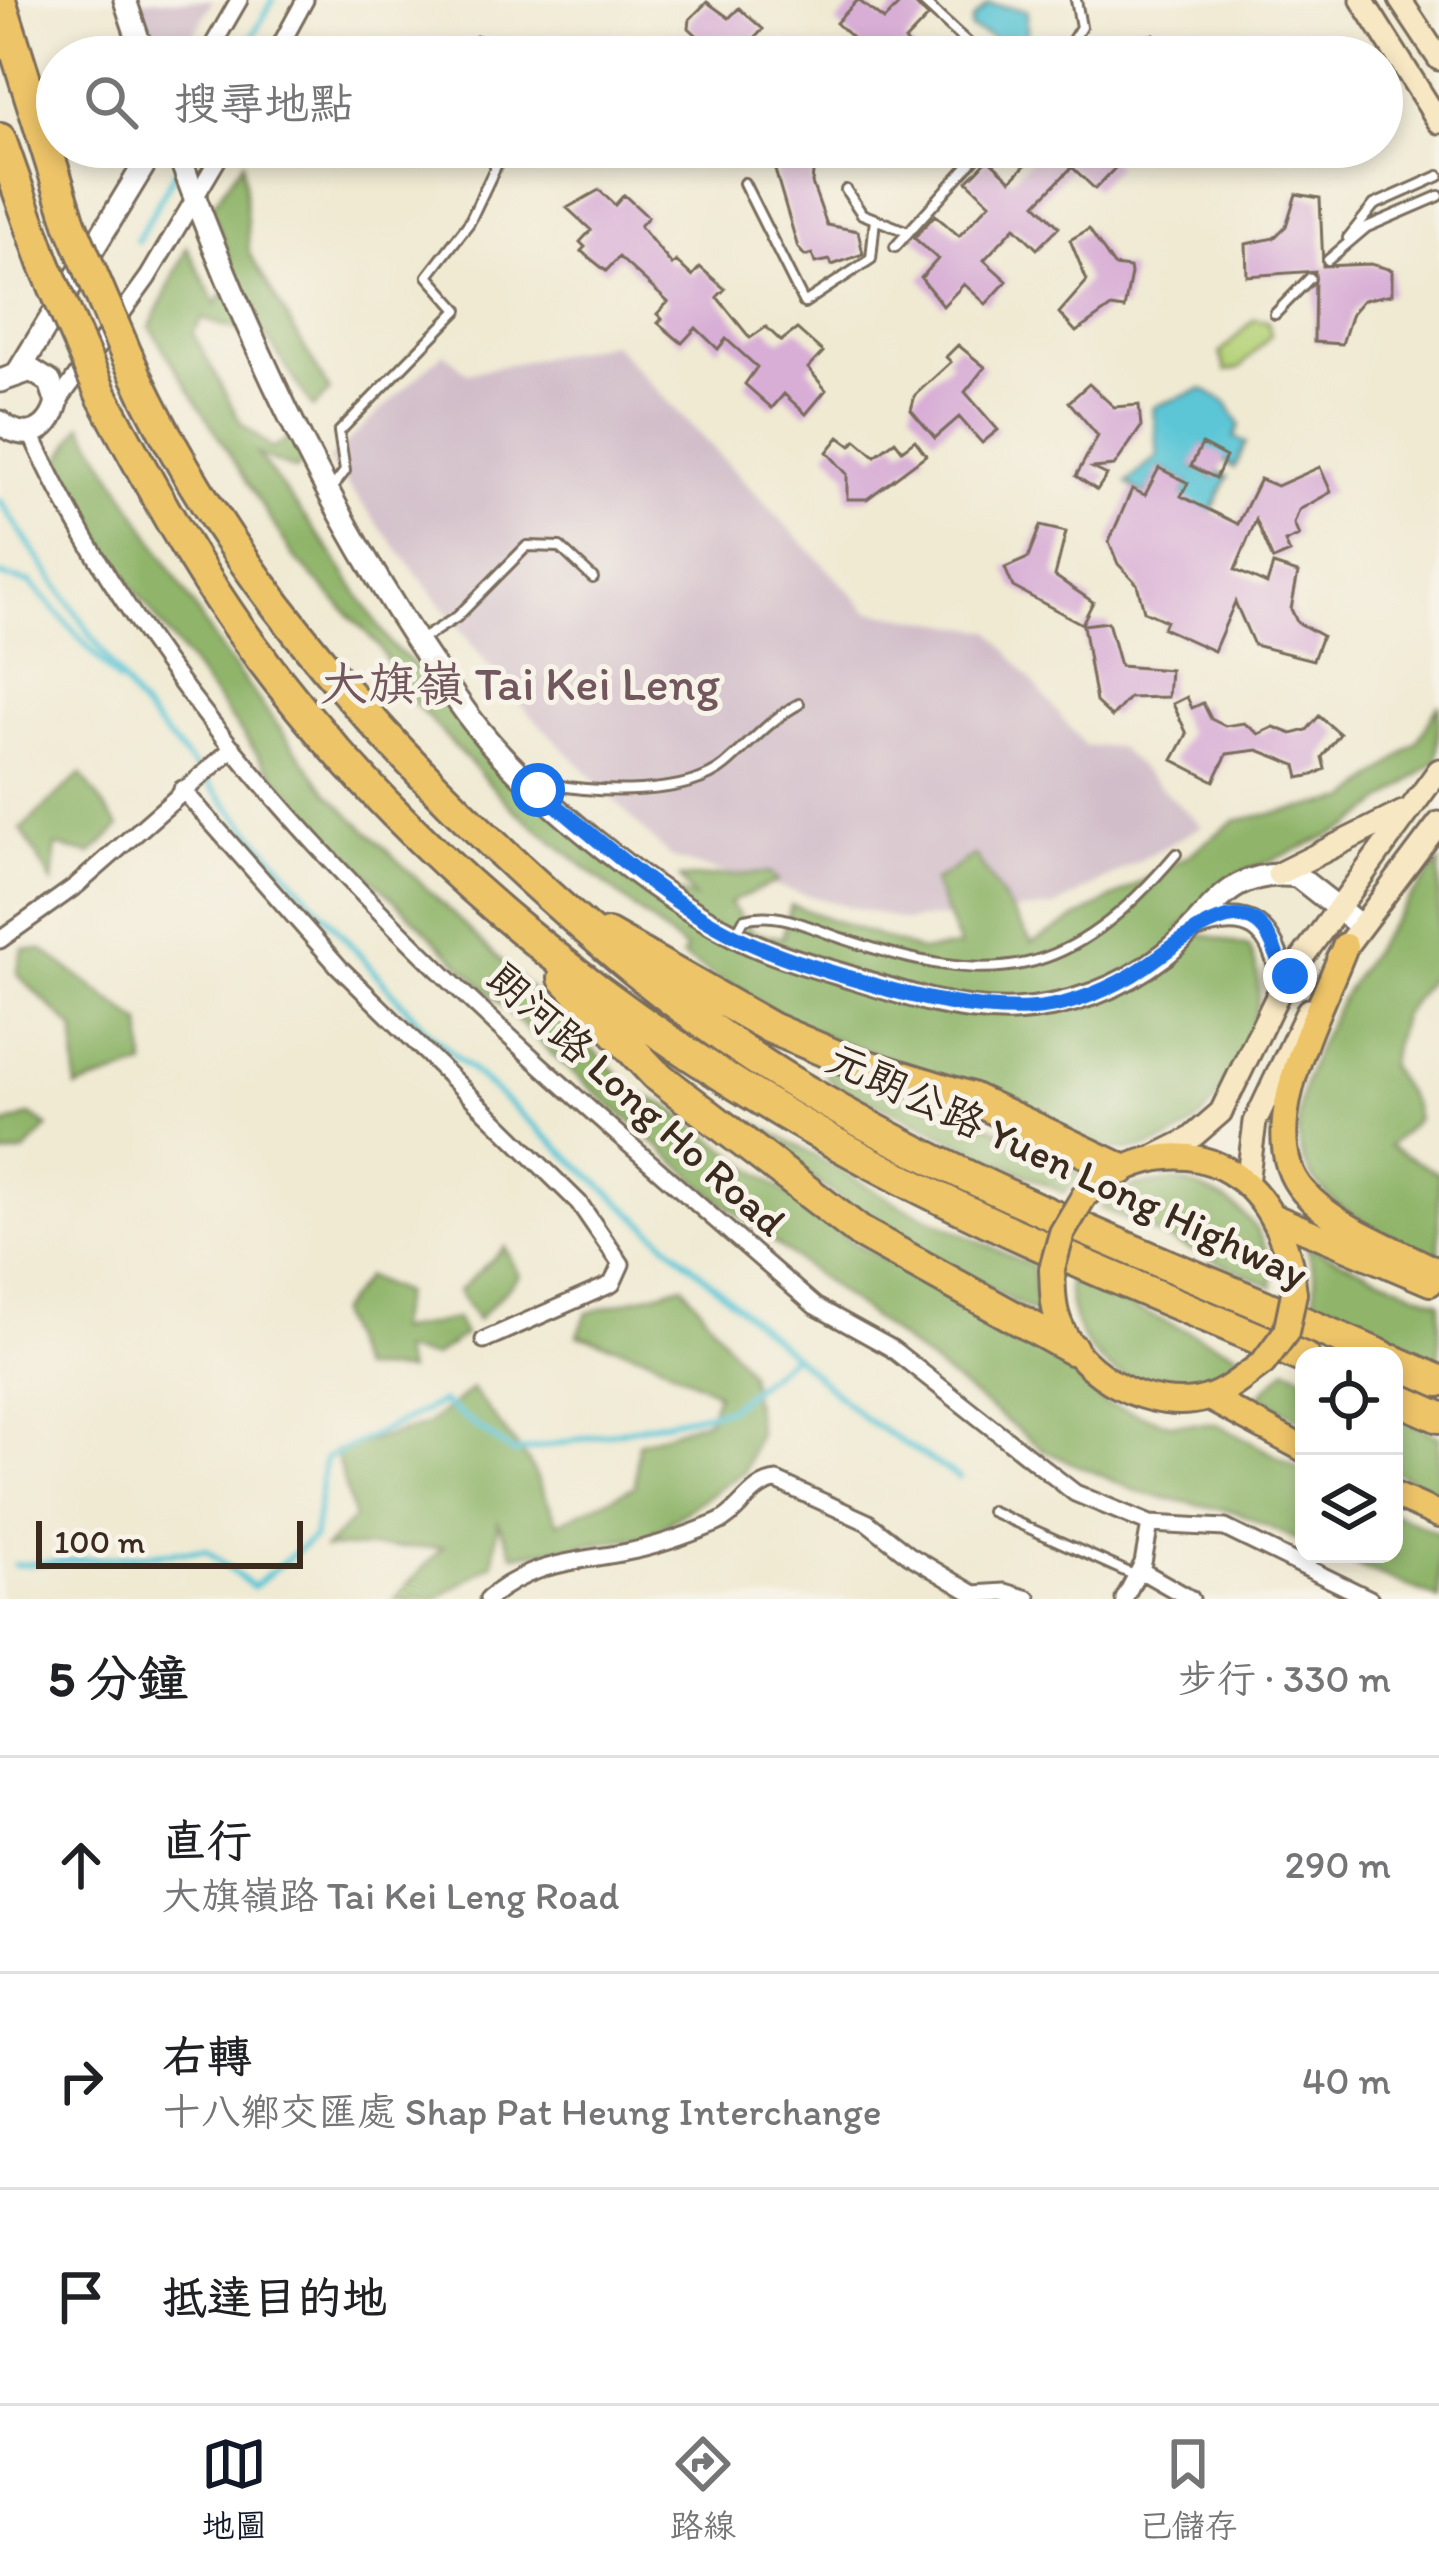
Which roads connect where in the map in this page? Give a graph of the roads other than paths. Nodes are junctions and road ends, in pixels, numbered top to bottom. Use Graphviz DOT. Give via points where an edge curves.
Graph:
graph roads {
  1 [pos="0,0"];
  2 [pos="124,0"];
  3 [pos="239,0"];
  4 [pos="305,0"];
  5 [pos="921,0"];
  6 [pos="1076,0"];
  7 [pos="1362,0"];
  8 [pos="1400,0"];
  9 [pos="137,36"];
  10 [pos="218,36"];
  11 [pos="285,36"];
  12 [pos="960,36"];
  13 [pos="1075,36"];
  14 [pos="1385,36"];
  15 [pos="1439,59"];
  16 [pos="1403,65"];
  17 [pos="36,115"];
  18 [pos="1439,122"];
  19 [pos="0,139"];
  20 [pos="53,168"];
  21 [pos="142,168"];
  22 [pos="183,168"];
  23 [pos="212,168"];
  24 [pos="496,168"];
  25 [pos="966,168"];
  26 [pos="1439,176"];
  27 [pos="744,183"];
  28 [pos="846,190"];
  29 [pos="193,196"];
  30 [pos="1439,196"];
  31 [pos="875,219"];
  32 [pos="908,232"];
  33 [pos="1347,240"];
  34 [pos="895,247"];
  35 [pos="1328,260"];
  36 [pos="1310,278"];
  37 [pos="1275,314"];
  38 [pos="10,375"];
  39 [pos="57,403"];
  40 [pos="0,422"];
  41 [pos="31,434"];
  42 [pos="328,493"];
  43 [pos="593,578"];
  44 [pos="420,641"];
  45 [pos="799,704"];
  46 [pos="230,750"];
  47 [pos="1439,770"];
  48 [pos="182,788"];
  49 [pos="538,790"];
  50 [pos="1409,809"];
  51 [pos="1439,823"];
  52 [pos="1176,854"];
  53 [pos="1278,874"];
  54 [pos="1340,907"];
  55 [pos="567,911"];
  56 [pos="504,919"];
  57 [pos="1194,927"];
  58 [pos="1351,935"];
  59 [pos="735,936"];
  60 [pos="0,940"];
  61 [pos="1283,984"];
  62 [pos="1130,1166"];
  63 [pos="1247,1183"];
  64 [pos="1277,1218"];
  65 [pos="1439,1272"];
  66 [pos="1439,1287"];
  67 [pos="484,1340"];
  68 [pos="1361,1347"];
  69 [pos="1072,1349"];
  70 [pos="1295,1354"];
  71 [pos="1403,1365"];
  72 [pos="1439,1381"];
  73 [pos="1209,1398"];
  74 [pos="1403,1401"];
  75 [pos="1439,1417"];
  76 [pos="1295,1444"];
  77 [pos="1403,1499"];
  78 [pos="992,1511"];
  79 [pos="1439,1515"];
  80 [pos="1150,1524"];
  81 [pos="1139,1573"];
  82 [pos="488,1599"];
  83 [pos="1028,1599"];
  84 [pos="1124,1599"];
  85 [pos="1191,1599"];
  86 [pos="1370,1599"];
  1 -- 17 [label="highway, 元朗公路 Yuen Long Highway, bridge"];
  2 -- 9 [label="street"];
  3 -- 10 [label="street"];
  4 -- 11 [label="street"];
  5 -- 12 [label="lane"];
  6 -- 13 [label="lane"];
  7 -- 14 [label="main road"];
  8 -- 15 [label="main road"];
  16 -- 18 [label="main road"];
  19 -- 56 [label="highway, 元朗公路 Yuen Long Highway, bridge" via="102,396 194,560 281,685 370,788"];
  20 -- 55 [label="highway, 元朗公路 Yuen Long Highway, bridge" via="127,356 201,494 314,653 400,756"];
  21 -- 38 [label="street"];
  22 -- 29 [label="street"];
  23 -- 29 [label="street"];
  24 -- 42 [label="lane" via="469,223 428,276 458,310 339,432 346,470"];
  25 -- 32 [label="lane"];
  26 -- 33 [label="lane" via="1374,205"];
  27 -- 31 [label="lane" via="804,303 871,259"];
  28 -- 31 [label="lane"];
  29 -- 39 [label="street"];
  29 -- 42 [label="street"];
  30 -- 33 [label="lane"];
  31 -- 32 [label="lane"];
  32 -- 34 [label="lane"];
  33 -- 35 [label="lane"];
  36 -- 37 [label="lane"];
  38 -- 39 [label="street" via="42,374"];
  39 -- 41 [label="street" via="44,428"];
  40 -- 41 [label="street"];
  41 -- 46 [label="street, 朗河路 Long Ho Road" via="94,559"];
  42 -- 44 [label="street"];
  43 -- 44 [label="lane" via="560,547 527,546 458,617"];
  44 -- 49 [label="street" via="471,720"];
  45 -- 49 [label="lane" via="772,718 721,769 629,793 549,784"];
  46 -- 48 [label="street"];
  46 -- 80 [label="street, 朗河路 Long Ho Road" via="404,937 815,1306 891,1348 1046,1474"];
  47 -- 50 [label="main road"];
  48 -- 60 [label="street" via="77,885"];
  48 -- 67 [label="street" via="339,967 579,1203 621,1264 612,1284"];
  49 -- 59 [label="street"];
  50 -- 53 [label="main road"];
  50 -- 54 [label="main road"];
  51 -- 58 [label="main road"];
  52 -- 59 [label="lane" via="1090,940 1035,962 968,968 907,960 770,913 744,919"];
  53 -- 54 [label="street" via="1309,882"];
  53 -- 57 [label="street" via="1220,893"];
  54 -- 58 [label="street"];
  54 -- 61 [label="main road"];
  55 -- 62 [label="highway" via="771,1028 971,1098"];
  55 -- 68 [label="highway, 元朗公路 Yuen Long Highway" via="674,1005 863,1123"];
  56 -- 69 [label="highway" via="655,1074 770,1165 860,1232"];
  56 -- 70 [label="highway, 元朗公路 Yuen Long Highway" via="711,1066 869,1162"];
  57 -- 59 [label="street" via="1094,994 996,1010 915,997"];
  57 -- 61 [label="street" via="1227,916 1258,926 1273,945"];
  58 -- 63 [label="main road" via="1260,1109"];
  58 -- 65 [label="main road" via="1283,1114 1281,1147 1303,1192 1324,1209"];
  61 -- 62 [label="main road" via="1221,1112 1190,1138"];
  62 -- 63 [label="main road" via="1187,1159"];
  62 -- 69 [label="main road, bridge" via="1084,1196 1062,1233 1054,1305"];
  63 -- 64 [label="main road"];
  64 -- 66 [label="main road"];
  64 -- 73 [label="main road, bridge" via="1292,1260 1286,1333 1263,1363"];
  69 -- 73 [label="main road" via="1128,1390 1156,1400"];
  71 -- 72 [label="highway"];
  73 -- 76 [label="main road"];
  74 -- 75 [label="highway"];
  77 -- 79 [label="main road"];
  78 -- 81 [label="lane"];
  80 -- 81 [label="street"];
  80 -- 86 [label="street, 朗河路 Long Ho Road" via="1225,1528"];
  81 -- 84 [label="street"];
  81 -- 85 [label="street"];
  82 -- 83 [label="street" via="548,1564 626,1552 721,1522 777,1481 867,1522 974,1594"];
}
